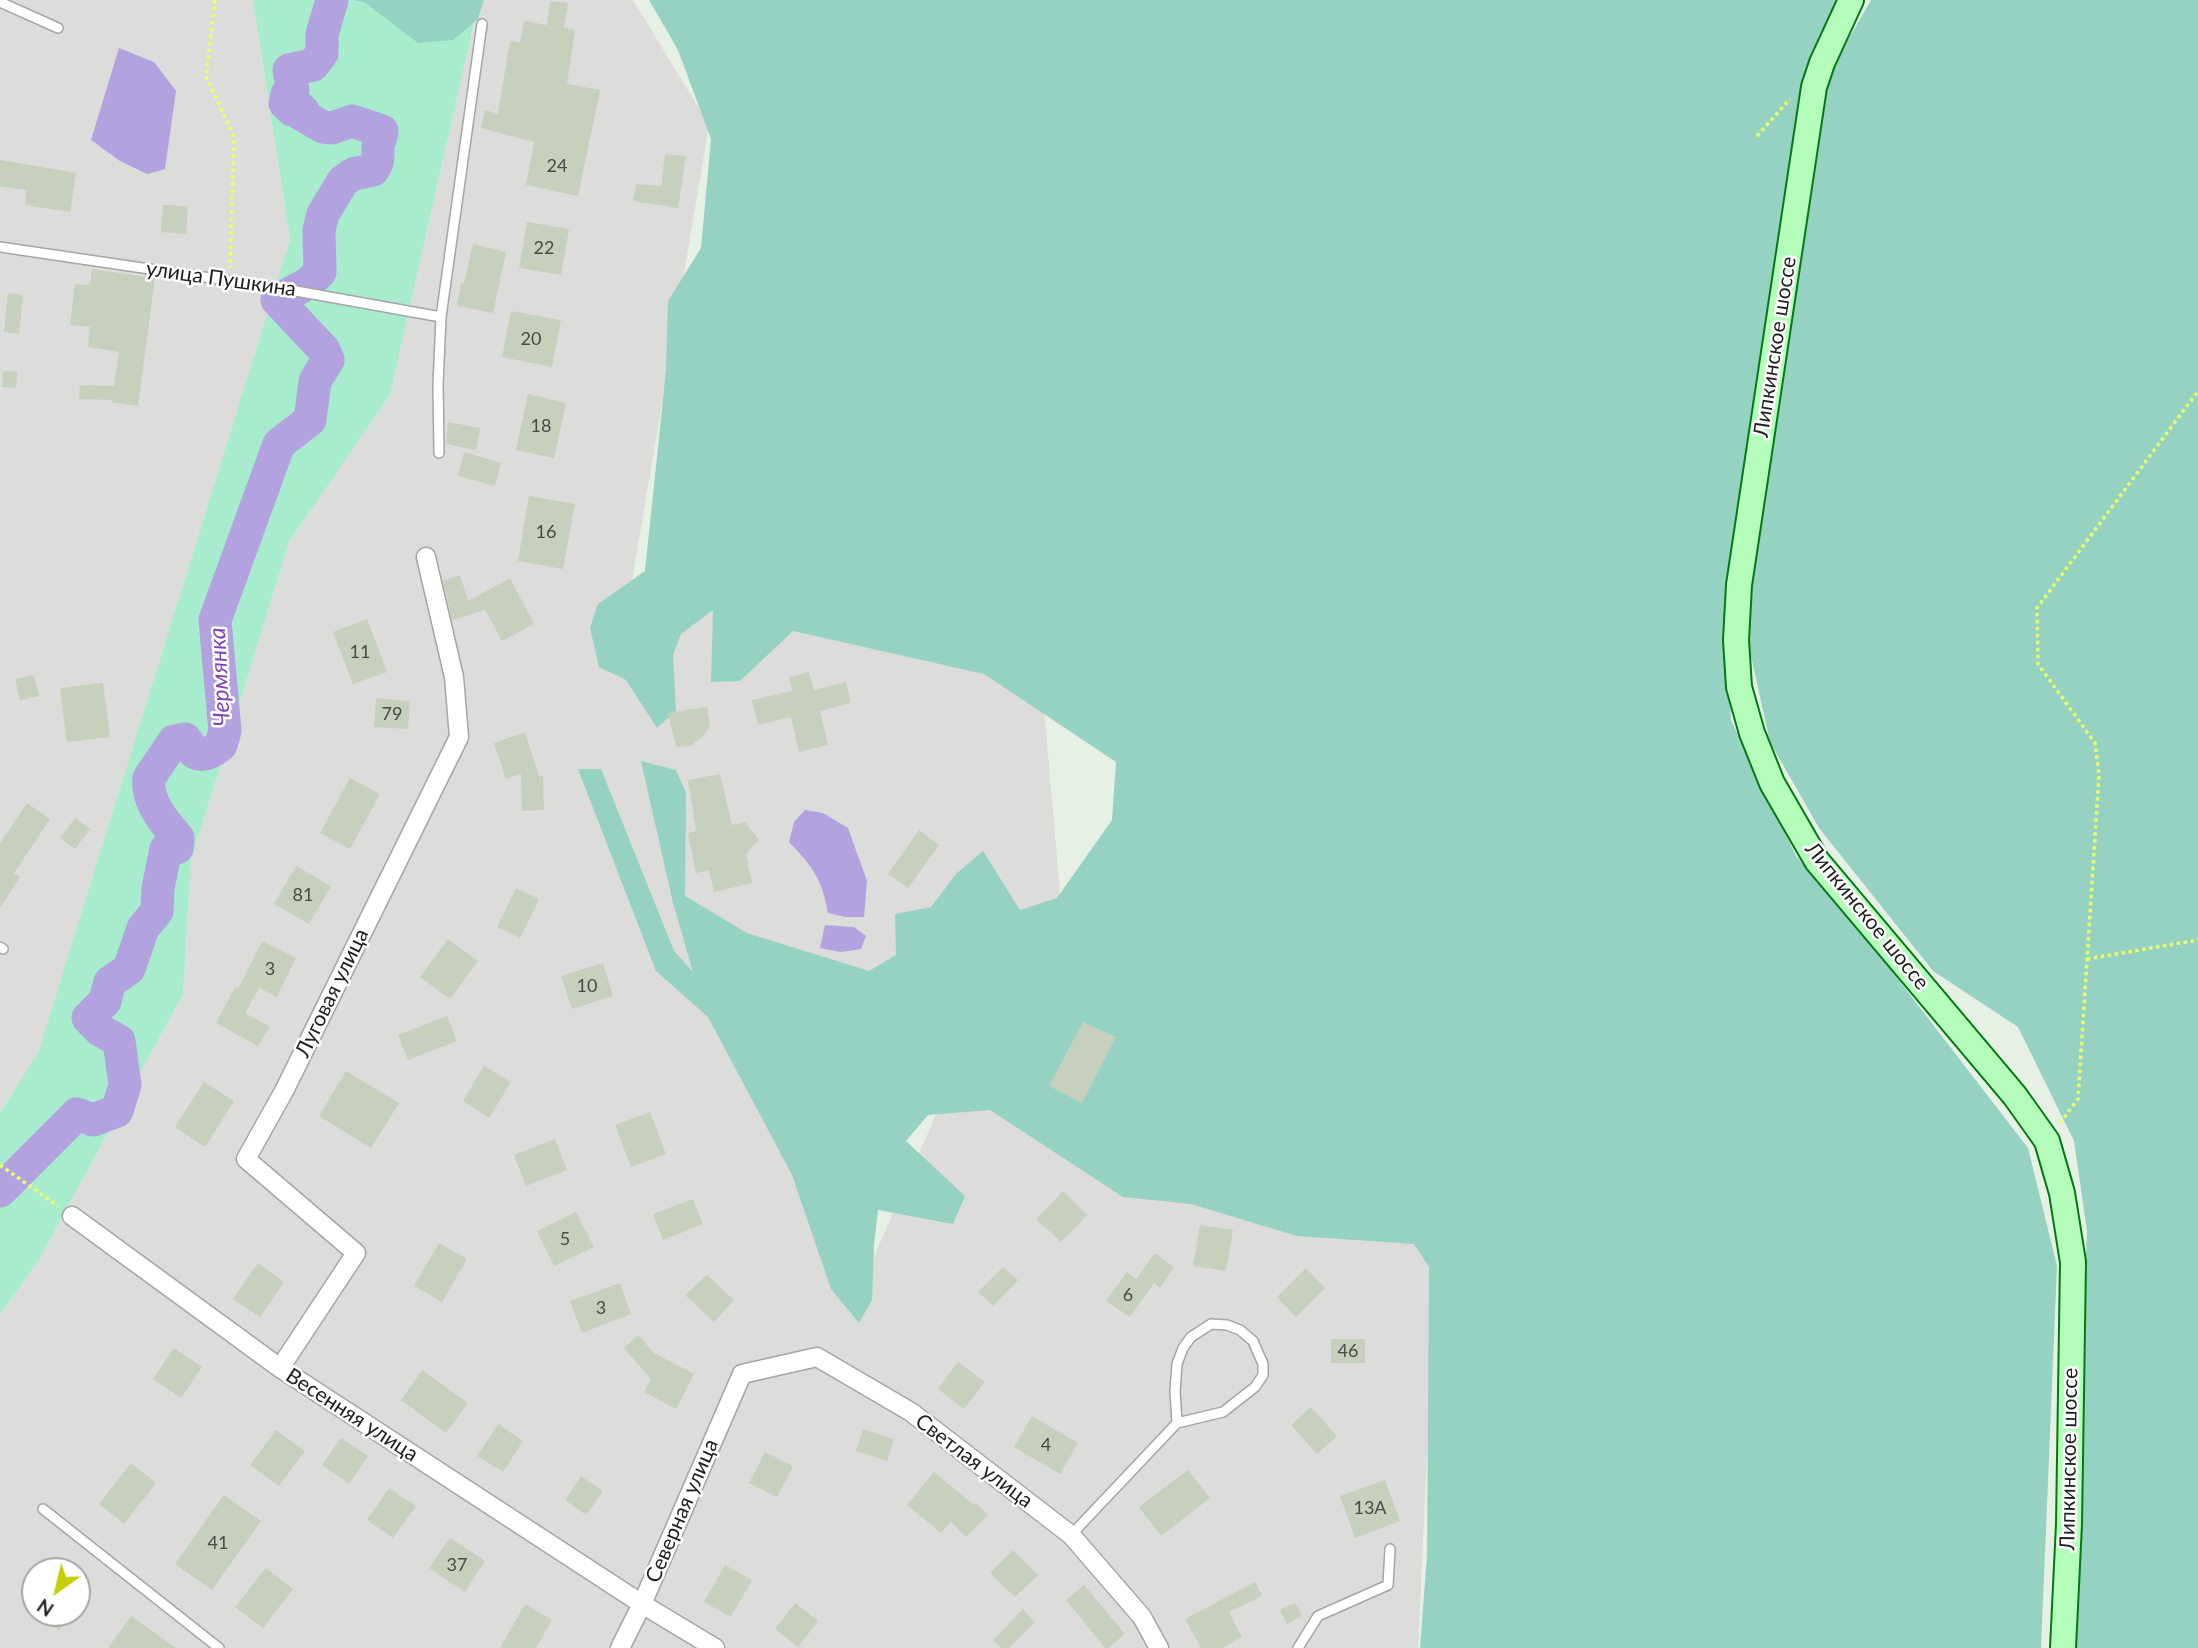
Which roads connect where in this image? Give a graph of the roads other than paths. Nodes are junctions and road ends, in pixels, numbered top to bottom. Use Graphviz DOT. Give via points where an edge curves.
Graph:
graph roads {
  1 [pos="1851,0"];
  2 [pos="0,2"];
  3 [pos="482,24"];
  4 [pos="58,27"];
  5 [pos="0,247"];
  6 [pos="440,317"];
  7 [pos="439,453"];
  8 [pos="426,557"];
  9 [pos="72,1216"];
  10 [pos="280,1368"];
  11 [pos="742,1374"];
  12 [pos="1177,1423"];
  13 [pos="43,1509"];
  14 [pos="1071,1535"];
  15 [pos="1390,1549"];
  16 [pos="642,1604"];
  17 [pos="219,1648"];
  18 [pos="620,1648"];
  19 [pos="715,1648"];
  20 [pos="1159,1648"];
  21 [pos="1298,1648"];
  22 [pos="2063,1648"];
  1 -- 22 [label="street, Липкинское шоссе" via="1814,87 1739,584 1739,687 1772,783 1817,861 2015,1096 2047,1141 2063,1193 2073,1262"];
  2 -- 4 [label="lane"];
  3 -- 6 [label="lane"];
  5 -- 6 [label="lane, улица Пушкина" via="320,294"];
  6 -- 7 [label="lane"];
  8 -- 10 [label="street, Луговая улица" via="454,677 459,737 246,1160 356,1253"];
  9 -- 10 [label="street, Весенняя улица"];
  10 -- 16 [label="street, Весенняя улица"];
  11 -- 14 [label="street, Светлая улица" via="817,1357 911,1412"];
  11 -- 16 [label="street, Северная улица"];
  12 -- 12 [label="lane" via="1177,1364 1183,1348 1211,1324 1240,1330 1252,1341 1263,1364 1263,1375 1255,1387 1223,1412"];
  12 -- 14 [label="lane"];
  13 -- 17 [label="lane"];
  14 -- 20 [label="street, Светлая улица" via="1142,1617"];
  15 -- 21 [label="lane" via="1388,1585 1318,1615"];
  16 -- 18 [label="street, Северная улица"];
  16 -- 19 [label="street, Весенняя улица"];
}
